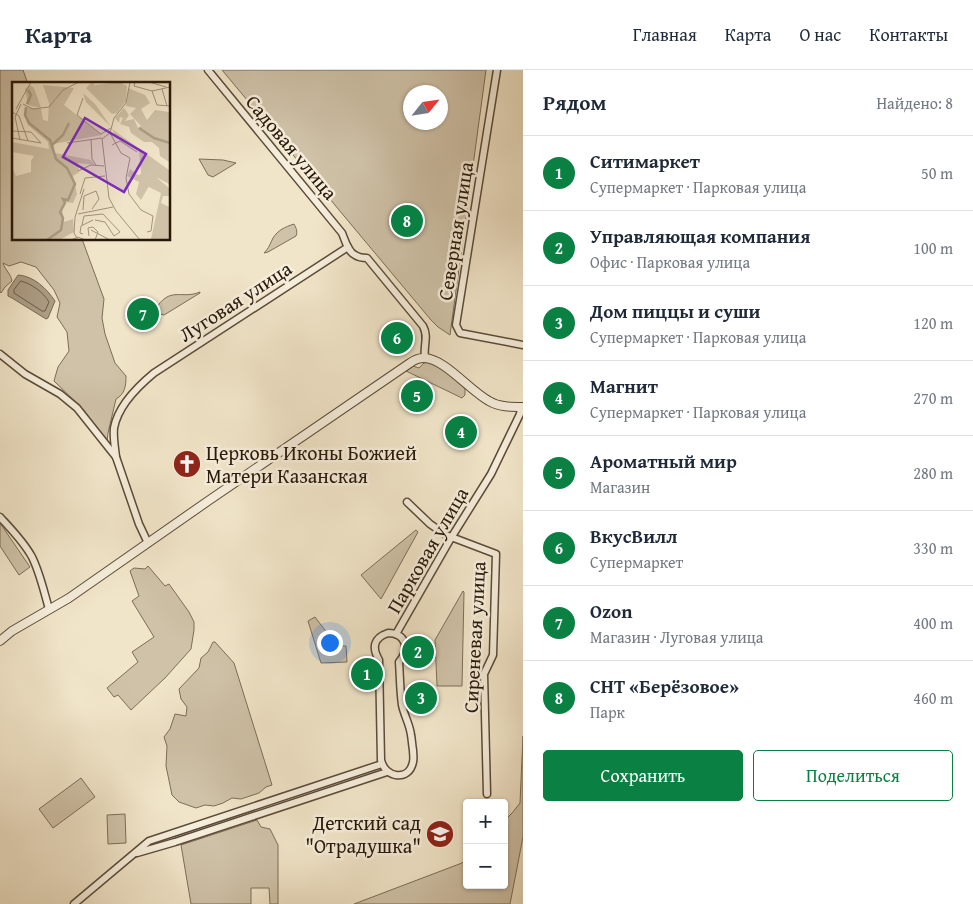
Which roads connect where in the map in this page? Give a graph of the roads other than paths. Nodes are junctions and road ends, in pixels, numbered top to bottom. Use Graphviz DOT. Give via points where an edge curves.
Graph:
graph roads {
  1 [pos="208,70"];
  2 [pos="498,70"];
  3 [pos="348,247"];
  4 [pos="523,345"];
  5 [pos="0,354"];
  6 [pos="424,358"];
  7 [pos="522,407"];
  8 [pos="116,456"];
  9 [pos="407,502"];
  10 [pos="0,517"];
  11 [pos="451,538"];
  12 [pos="148,543"];
  13 [pos="48,610"];
  14 [pos="396,634"];
  15 [pos="0,641"];
  16 [pos="381,762"];
  17 [pos="387,772"];
  18 [pos="487,794"];
  19 [pos="133,854"];
  20 [pos="74,904"];
  1 -- 3 [label="street, Садовая улица" via="342,233"];
  2 -- 4 [label="street, Северная улица" via="456,325 460,333"];
  3 -- 6 [label="street" via="355,255 367,258 423,326 426,332"];
  3 -- 8 [label="street, Луговая улица" via="156,372 132,393 115,427"];
  5 -- 8 [label="street" via="77,408"];
  6 -- 7 [label="street" via="442,364 490,402 499,406"];
  6 -- 12 [label="street" via="410,363"];
  7 -- 11 [label="street, Парковая улица" via="495,466"];
  8 -- 12 [label="street"];
  9 -- 11 [label="street, Сиреневая улица"];
  10 -- 13 [label="street" via="32,558"];
  11 -- 14 [label="street, Парковая улица"];
  11 -- 18 [label="street, Сиреневая улица" via="496,554 493,655 484,674"];
  12 -- 13 [label="street"];
  13 -- 15 [label="street"];
  14 -- 16 [label="street, Парковая улица" via="383,635 374,650 379,660"];
  14 -- 17 [label="street" via="406,647 399,662 402,705 411,734 413,761 404,774"];
  16 -- 17 [label="street"];
  16 -- 19 [label="street" via="149,841"];
  17 -- 19 [label="street"];
  19 -- 20 [label="street"];
}
